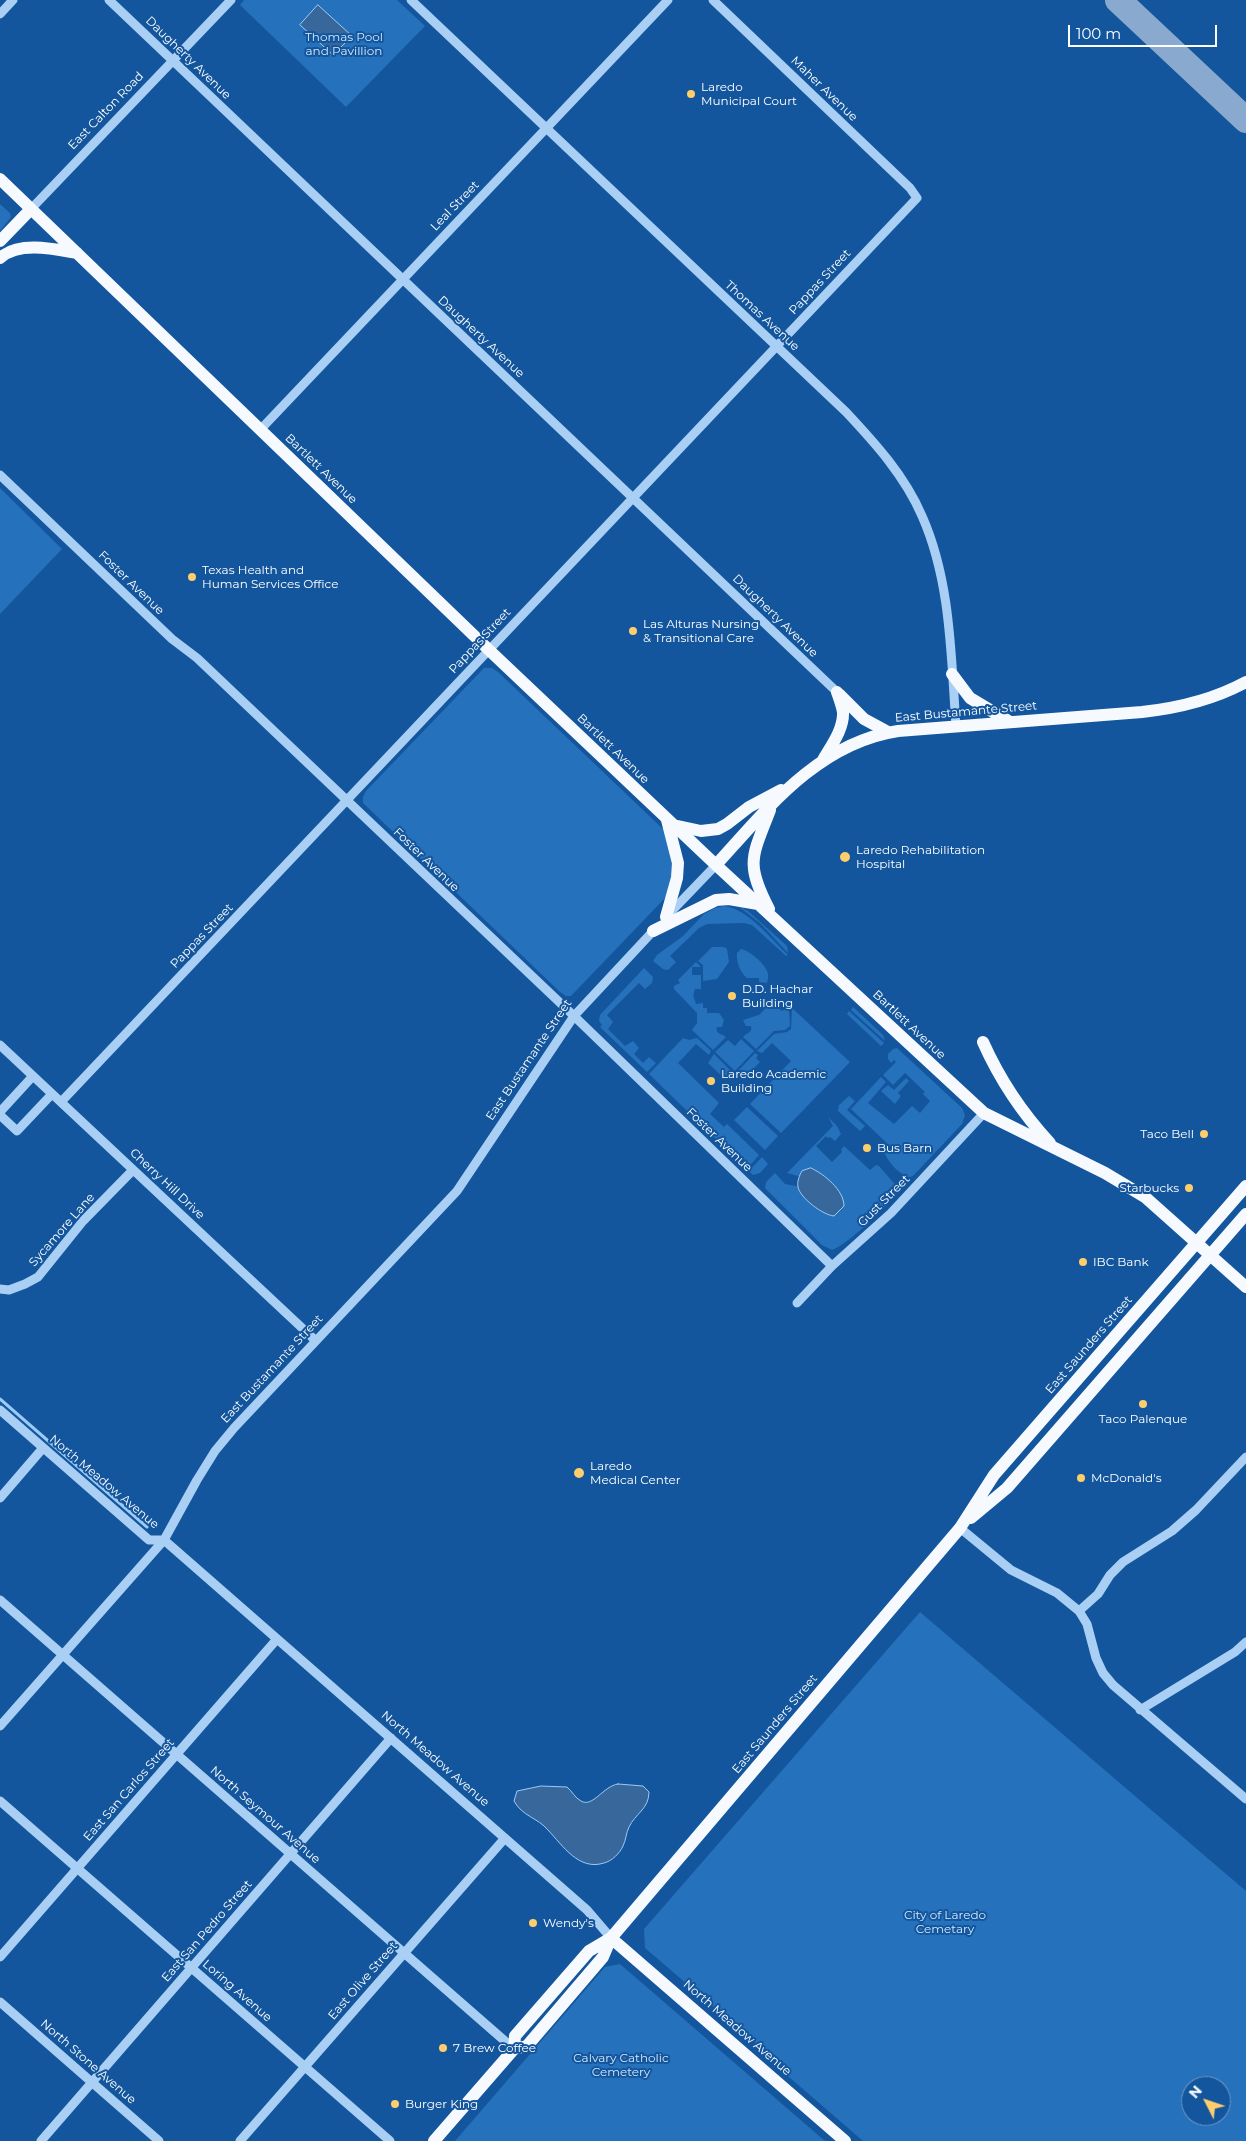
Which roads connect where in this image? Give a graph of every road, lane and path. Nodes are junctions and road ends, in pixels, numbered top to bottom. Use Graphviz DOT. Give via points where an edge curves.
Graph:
graph roads {
  1 [pos="13,0"];
  2 [pos="109,0"];
  3 [pos="231,0"];
  4 [pos="411,0"];
  5 [pos="668,0"];
  6 [pos="712,0"];
  7 [pos="0,14"];
  8 [pos="172,61"];
  9 [pos="546,128"];
  10 [pos="0,179"];
  11 [pos="917,198"];
  12 [pos="31,209"];
  13 [pos="0,242"];
  14 [pos="77,253"];
  15 [pos="0,258"];
  16 [pos="402,279"];
  17 [pos="776,347"];
  18 [pos="260,430"];
  19 [pos="0,475"];
  20 [pos="632,498"];
  21 [pos="489,650"];
  22 [pos="952,674"];
  23 [pos="1246,682"];
  24 [pos="837,692"];
  25 [pos="1010,722"];
  26 [pos="956,726"];
  27 [pos="888,732"];
  28 [pos="821,762"];
  29 [pos="791,785"];
  30 [pos="346,801"];
  31 [pos="772,804"];
  32 [pos="670,821"];
  33 [pos="716,865"];
  34 [pos="758,904"];
  35 [pos="666,917"];
  36 [pos="773,918"];
  37 [pos="653,930"];
  38 [pos="574,1016"];
  39 [pos="983,1042"];
  40 [pos="0,1045"];
  41 [pos="33,1076"];
  42 [pos="52,1094"];
  43 [pos="61,1102"];
  44 [pos="984,1113"];
  45 [pos="0,1114"];
  46 [pos="1055,1149"];
  47 [pos="133,1170"];
  48 [pos="1246,1186"];
  49 [pos="1246,1214"];
  50 [pos="1196,1243"];
  51 [pos="1210,1255"];
  52 [pos="832,1266"];
  53 [pos="1246,1287"];
  54 [pos="0,1289"];
  55 [pos="797,1303"];
  56 [pos="316,1341"];
  57 [pos="0,1410"];
  58 [pos="43,1448"];
  59 [pos="1246,1457"];
  60 [pos="0,1498"];
  61 [pos="960,1528"];
  62 [pos="164,1540"];
  63 [pos="0,1600"];
  64 [pos="1080,1611"];
  65 [pos="277,1640"];
  66 [pos="1246,1642"];
  67 [pos="63,1655"];
  68 [pos="1140,1710"];
  69 [pos="0,1726"];
  70 [pos="391,1738"];
  71 [pos="177,1754"];
  72 [pos="1246,1799"];
  73 [pos="0,1801"];
  74 [pos="505,1838"];
  75 [pos="291,1854"];
  76 [pos="77,1868"];
  77 [pos="611,1938"];
  78 [pos="404,1953"];
  79 [pos="0,1957"];
  80 [pos="192,1968"];
  81 [pos="0,2002"];
  82 [pos="514,2049"];
  83 [pos="305,2067"];
  84 [pos="92,2082"];
  85 [pos="41,2141"];
  86 [pos="159,2141"];
  87 [pos="240,2141"];
  88 [pos="390,2141"];
  89 [pos="434,2141"];
  90 [pos="845,2141"];
  1 -- 7 [label="street"];
  2 -- 8 [label="street, Daugherty Avenue"];
  3 -- 8 [label="street, East Calton Road"];
  4 -- 9 [label="street, Thomas Avenue"];
  5 -- 9 [label="street, Leal Street"];
  6 -- 11 [label="street, Maher Avenue"];
  8 -- 12 [label="street, East Calton Road"];
  8 -- 16 [label="street, Daugherty Avenue"];
  9 -- 16 [label="street, Leal Street"];
  9 -- 17 [label="street, Thomas Avenue"];
  10 -- 12 [label="main road, Bartlett Avenue"];
  11 -- 17 [label="street, Pappas Street"];
  12 -- 13 [label="main road, East Calton Road"];
  12 -- 14 [label="main road, Bartlett Avenue"];
  14 -- 15 [label="main road" via="52,248 21,249"];
  14 -- 18 [label="main road, Bartlett Avenue"];
  16 -- 18 [label="street, Leal Street"];
  16 -- 20 [label="street, Daugherty Avenue"];
  17 -- 20 [label="street, Pappas Street"];
  17 -- 22 [label="street, Thomas Avenue" via="846,412 905,484 934,548 945,595"];
  18 -- 21 [label="main road, Bartlett Avenue"];
  19 -- 30 [label="street, Foster Avenue"];
  20 -- 21 [label="street, Pappas Street"];
  20 -- 24 [label="street, Daugherty Avenue"];
  21 -- 30 [label="street, Pappas Street"];
  21 -- 32 [label="main road, Bartlett Avenue"];
  22 -- 25 [label="main road" via="970,698"];
  22 -- 26 [label="street, Thomas Avenue"];
  23 -- 25 [label="main road, East Bustamante Street" via="1215,697 1181,707"];
  24 -- 27 [label="main road" via="864,719"];
  24 -- 28 [label="main road" via="843,712 841,724"];
  25 -- 26 [label="main road, East Bustamante Street"];
  26 -- 27 [label="main road, East Bustamante Street"];
  27 -- 28 [label="main road, East Bustamante Street" via="862,740"];
  28 -- 29 [label="main road, East Bustamante Street"];
  29 -- 31 [label="main road, East Bustamante Street"];
  29 -- 32 [label="main road" via="749,807 718,829 701,830"];
  30 -- 38 [label="street, Foster Avenue"];
  30 -- 43 [label="street, Pappas Street"];
  31 -- 33 [label="main road, East Bustamante Street"];
  31 -- 36 [label="main road" via="756,846 753,865 758,888"];
  32 -- 33 [label="main road, Bartlett Avenue"];
  32 -- 35 [label="main road" via="678,863"];
  33 -- 34 [label="main road, Bartlett Avenue"];
  33 -- 35 [label="street, East Bustamante Street"];
  34 -- 36 [label="main road, Bartlett Avenue"];
  34 -- 37 [label="main road" via="716,900"];
  35 -- 37 [label="street, East Bustamante Street"];
  36 -- 44 [label="main road, Bartlett Avenue"];
  37 -- 38 [label="street, East Bustamante Street"];
  38 -- 52 [label="street, Foster Avenue"];
  38 -- 56 [label="street, East Bustamante Street" via="457,1191"];
  39 -- 46 [label="main road" via="1005,1086"];
  40 -- 41 [label="street, Cherry Hill Drive"];
  41 -- 42 [label="street, Cherry Hill Drive"];
  41 -- 45 [label="street"];
  42 -- 43 [label="street, Cherry Hill Drive"];
  42 -- 45 [label="street" via="17,1131"];
  43 -- 47 [label="street, Cherry Hill Drive"];
  44 -- 46 [label="main road, Bartlett Avenue"];
  44 -- 52 [label="street, Gust Street" via="891,1213"];
  46 -- 50 [label="main road, Bartlett Avenue" via="1145,1197"];
  47 -- 54 [label="street, Sycamore Lane" via="38,1276 9,1290"];
  47 -- 56 [label="street, Cherry Hill Drive"];
  48 -- 50 [label="main road, East Saunders Street"];
  49 -- 51 [label="main road, East Saunders Street"];
  50 -- 51 [label="main road, Bartlett Avenue"];
  50 -- 61 [label="main road, East Saunders Street" via="994,1475"];
  51 -- 53 [label="main road, Bartlett Avenue"];
  51 -- 61 [label="main road, East Saunders Street" via="1007,1488"];
  52 -- 55 [label="street, Gust Street"];
  56 -- 62 [label="street, East Bustamante Street" via="215,1451"];
  57 -- 58 [label="street, North Meadow Avenue"];
  58 -- 60 [label="street"];
  58 -- 62 [label="street, North Meadow Avenue" via="149,1540"];
  59 -- 64 [label="street" via="1172,1531 1123,1562"];
  61 -- 64 [label="street" via="1011,1570 1057,1593"];
  61 -- 77 [label="main road, East Saunders Street"];
  62 -- 65 [label="street, North Meadow Avenue"];
  62 -- 67 [label="street, East Bustamante Street"];
  63 -- 67 [label="street, North Seymour Avenue"];
  64 -- 68 [label="street" via="1103,1673"];
  65 -- 70 [label="street, North Meadow Avenue"];
  65 -- 71 [label="street, East San Carlos Street"];
  66 -- 68 [label="street"];
  67 -- 69 [label="street, East Bustamante Street"];
  67 -- 71 [label="street, North Seymour Avenue"];
  68 -- 72 [label="street"];
  70 -- 74 [label="street, North Meadow Avenue"];
  70 -- 75 [label="street, East San Pedro Street"];
  71 -- 75 [label="street, North Seymour Avenue"];
  71 -- 76 [label="street, East San Carlos Street"];
  73 -- 76 [label="street, Loring Avenue"];
  74 -- 77 [label="street, North Meadow Avenue" via="587,1910"];
  74 -- 78 [label="street, East Olive Street"];
  75 -- 78 [label="street, North Seymour Avenue"];
  75 -- 80 [label="street, East San Pedro Street"];
  76 -- 79 [label="street, East San Carlos Street"];
  76 -- 80 [label="street, Loring Avenue"];
  77 -- 82 [label="main road, East Saunders Street" via="588,1951 516,2036"];
  77 -- 90 [label="main road, North Meadow Avenue"];
  78 -- 82 [label="street, North Seymour Avenue"];
  78 -- 83 [label="street, East Olive Street"];
  80 -- 83 [label="street, Loring Avenue"];
  80 -- 84 [label="street, East San Pedro Street"];
  81 -- 84 [label="street, North Stone Avenue"];
  82 -- 89 [label="main road, East Saunders Street"];
  83 -- 87 [label="street, East Olive Street"];
  83 -- 88 [label="street, Loring Avenue"];
  84 -- 85 [label="street, East San Pedro Street"];
  84 -- 86 [label="street, North Stone Avenue"];
}
